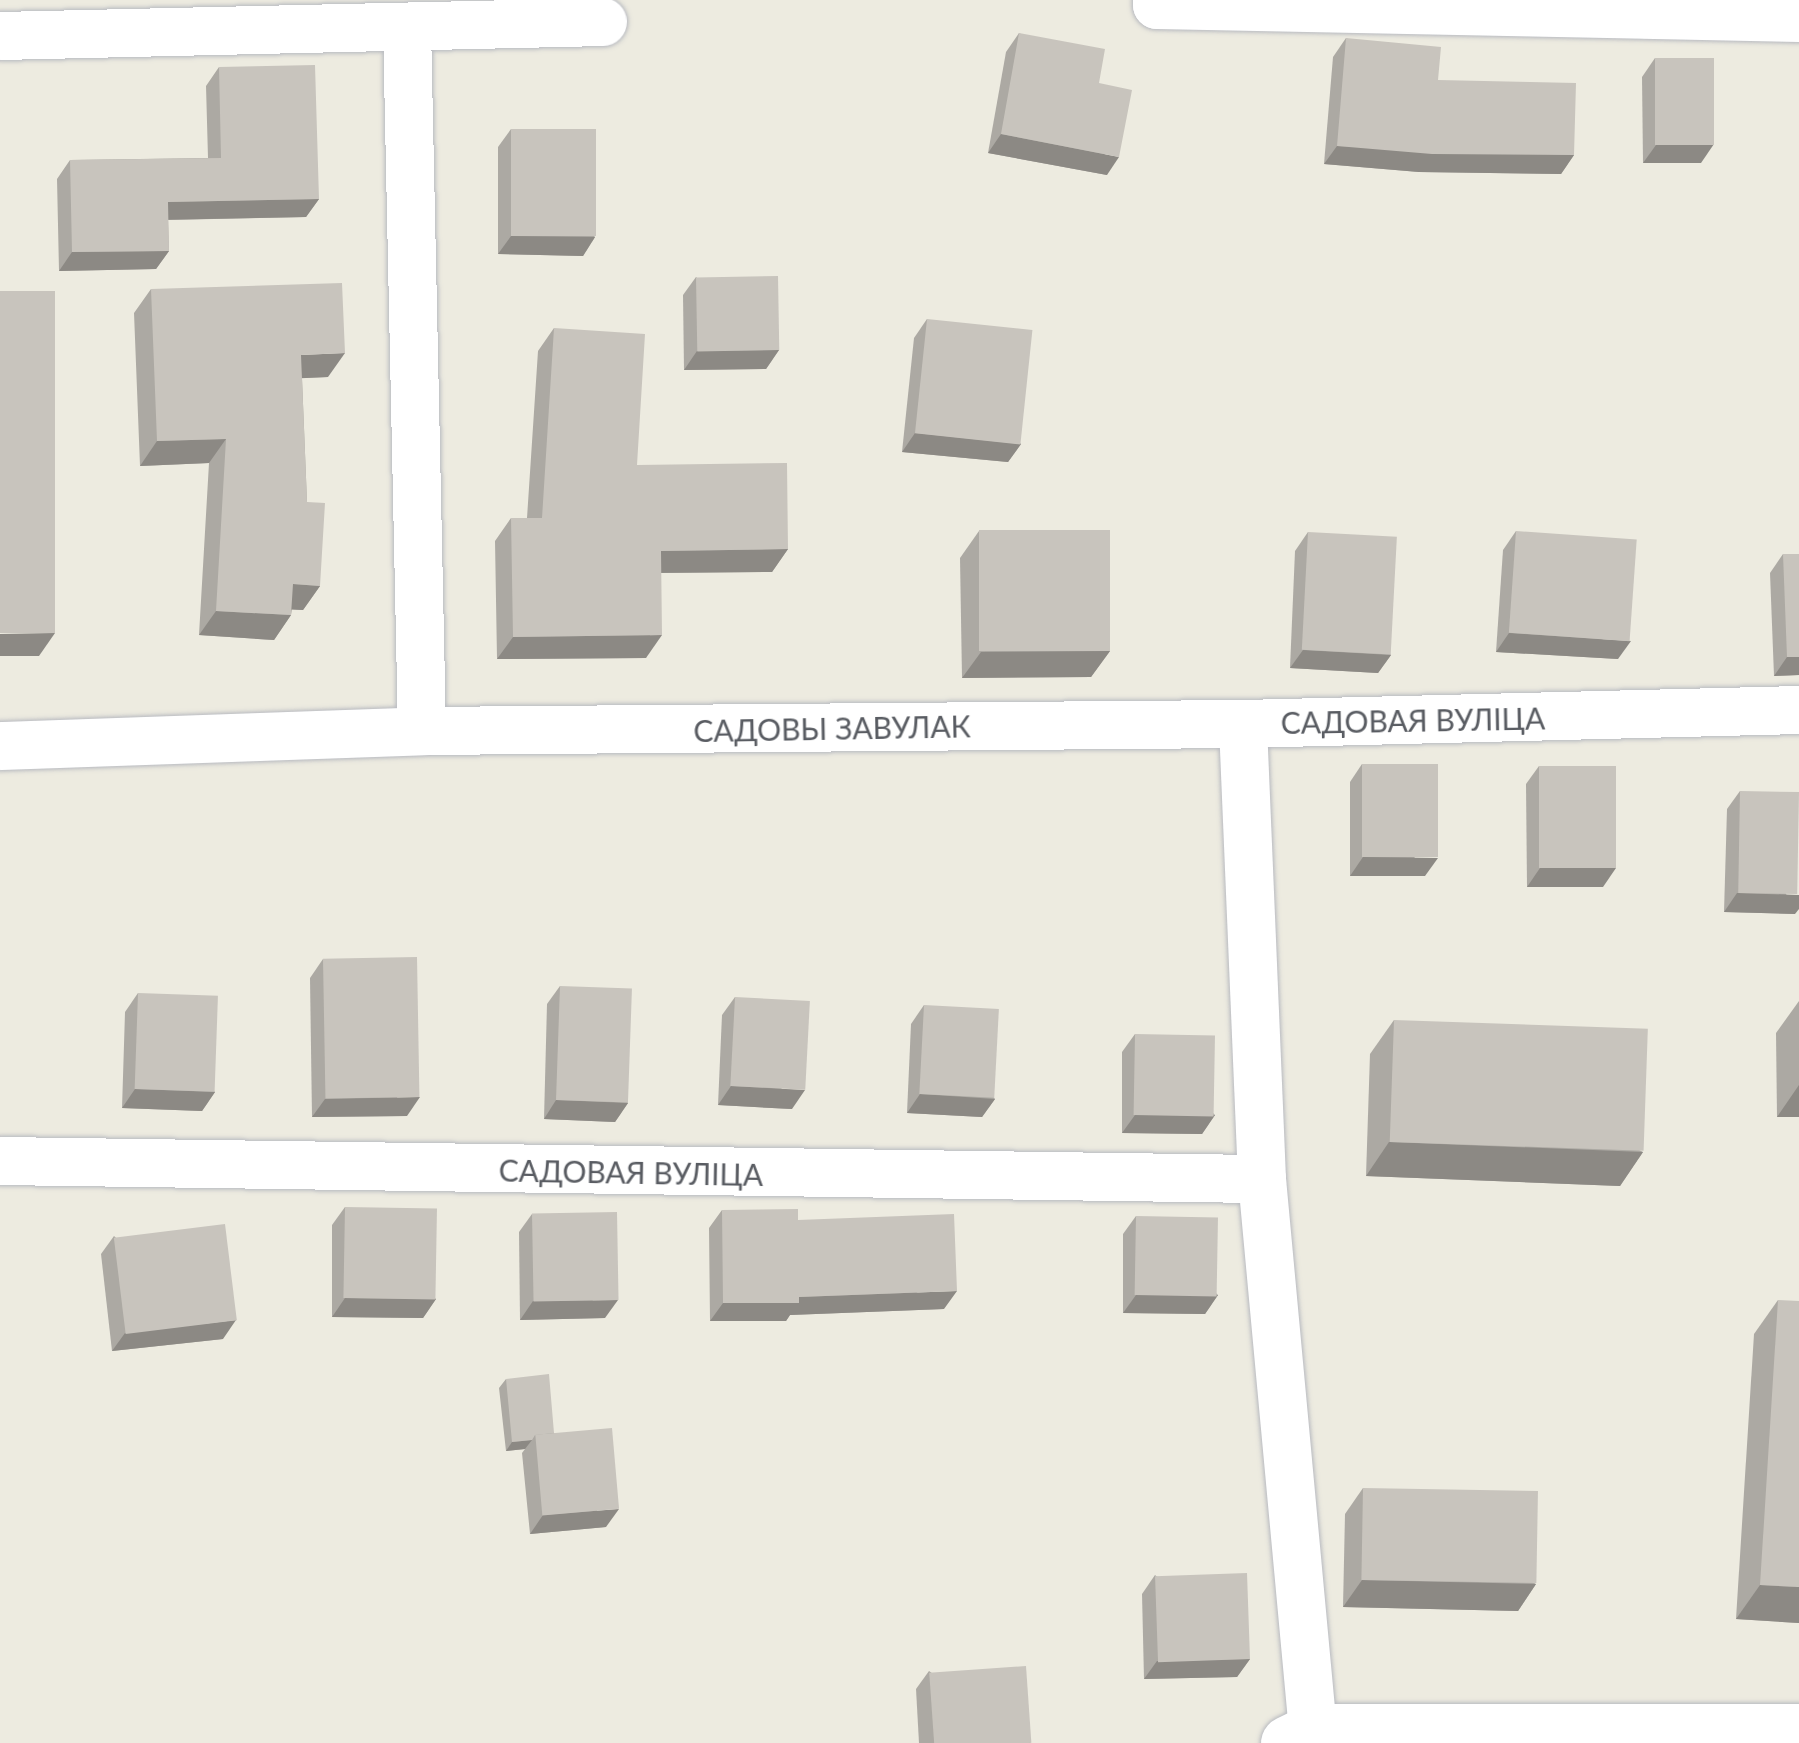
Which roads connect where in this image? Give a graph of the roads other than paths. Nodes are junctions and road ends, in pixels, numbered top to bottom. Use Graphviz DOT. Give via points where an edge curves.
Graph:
graph roads {
  1 [pos="1157,2"];
  2 [pos="1799,18"];
  3 [pos="604,22"];
  4 [pos="408,27"];
  5 [pos="0,36"];
  6 [pos="1799,710"];
  7 [pos="1243,724"];
  8 [pos="422,732"];
  9 [pos="0,746"];
  10 [pos="0,1161"];
  11 [pos="1262,1179"];
  12 [pos="1799,1731"];
  13 [pos="1300,1737"];
  1 -- 2 [label="street"];
  3 -- 4 [label="street"];
  4 -- 5 [label="street"];
  4 -- 8 [label="street"];
  6 -- 7 [label="street, САДОВАЯ ВУЛІЦА"];
  7 -- 8 [label="street, САДОВЫ ЗАВУЛАК"];
  7 -- 11 [label="street, САДОВАЯ ВУЛІЦА"];
  8 -- 9 [label="street, САДОВЫ ЗАВУЛАК"];
  10 -- 11 [label="street, САДОВАЯ ВУЛІЦА"];
  11 -- 13 [label="street, САДОВАЯ ВУЛІЦА"];
  12 -- 13 [label="street"];
}
